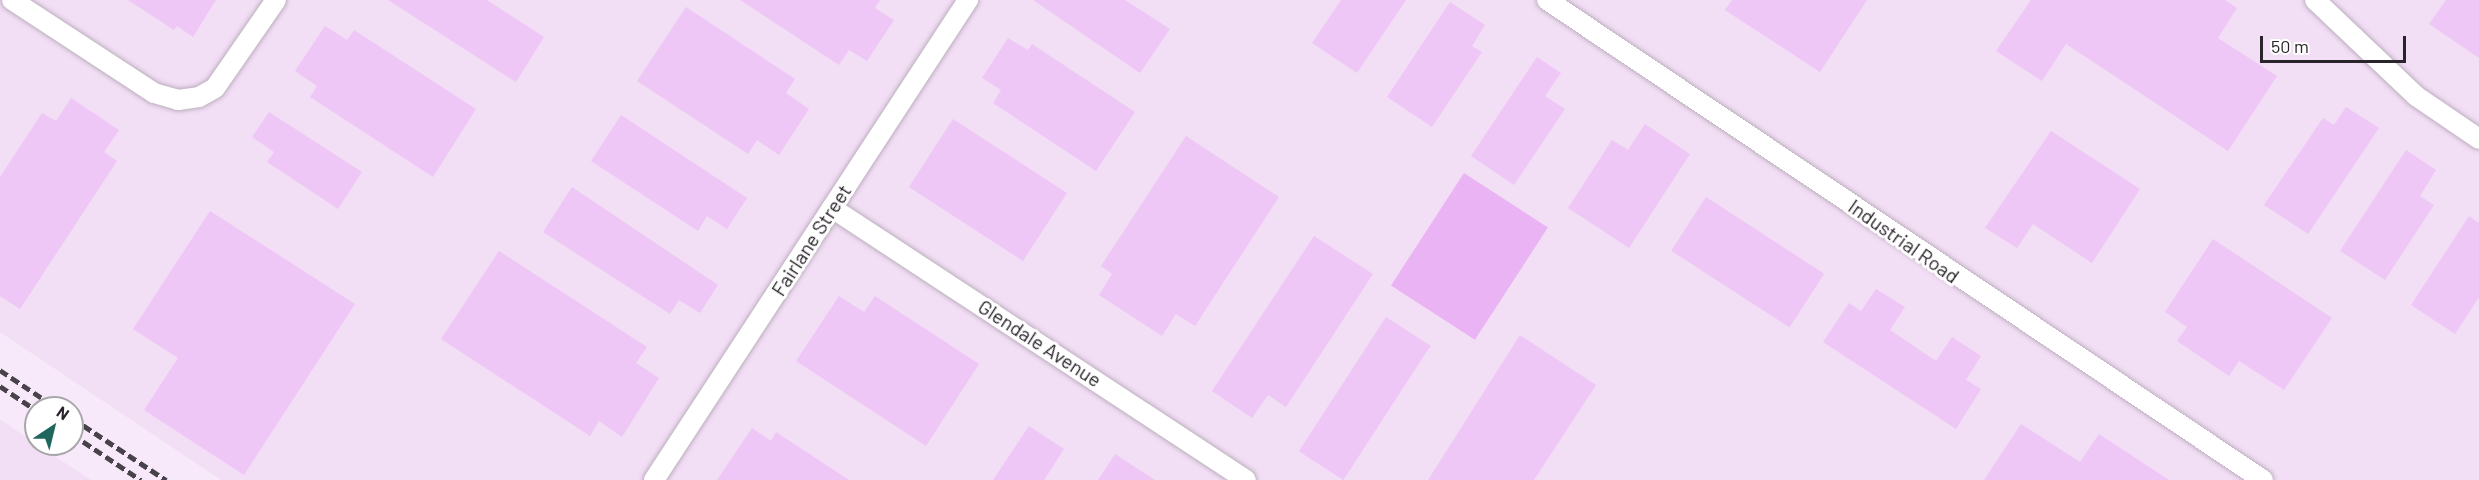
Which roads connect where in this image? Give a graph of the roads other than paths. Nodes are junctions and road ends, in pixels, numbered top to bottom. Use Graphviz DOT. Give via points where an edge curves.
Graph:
graph roads {
  1 [pos="12,0"];
  2 [pos="276,0"];
  3 [pos="968,0"];
  4 [pos="1547,0"];
  5 [pos="2315,0"];
  6 [pos="2479,139"];
  7 [pos="832,208"];
  8 [pos="654,480"];
  9 [pos="1246,480"];
  10 [pos="2263,480"];
  1 -- 2 [label="street" via="154,93 177,100 191,99 215,88 229,74"];
  3 -- 7 [label="street, Fairlane Street"];
  4 -- 10 [label="street, Industrial Road"];
  5 -- 6 [label="street" via="2416,96"];
  7 -- 8 [label="street, Fairlane Street"];
  7 -- 9 [label="street, Glendale Avenue"];
}
